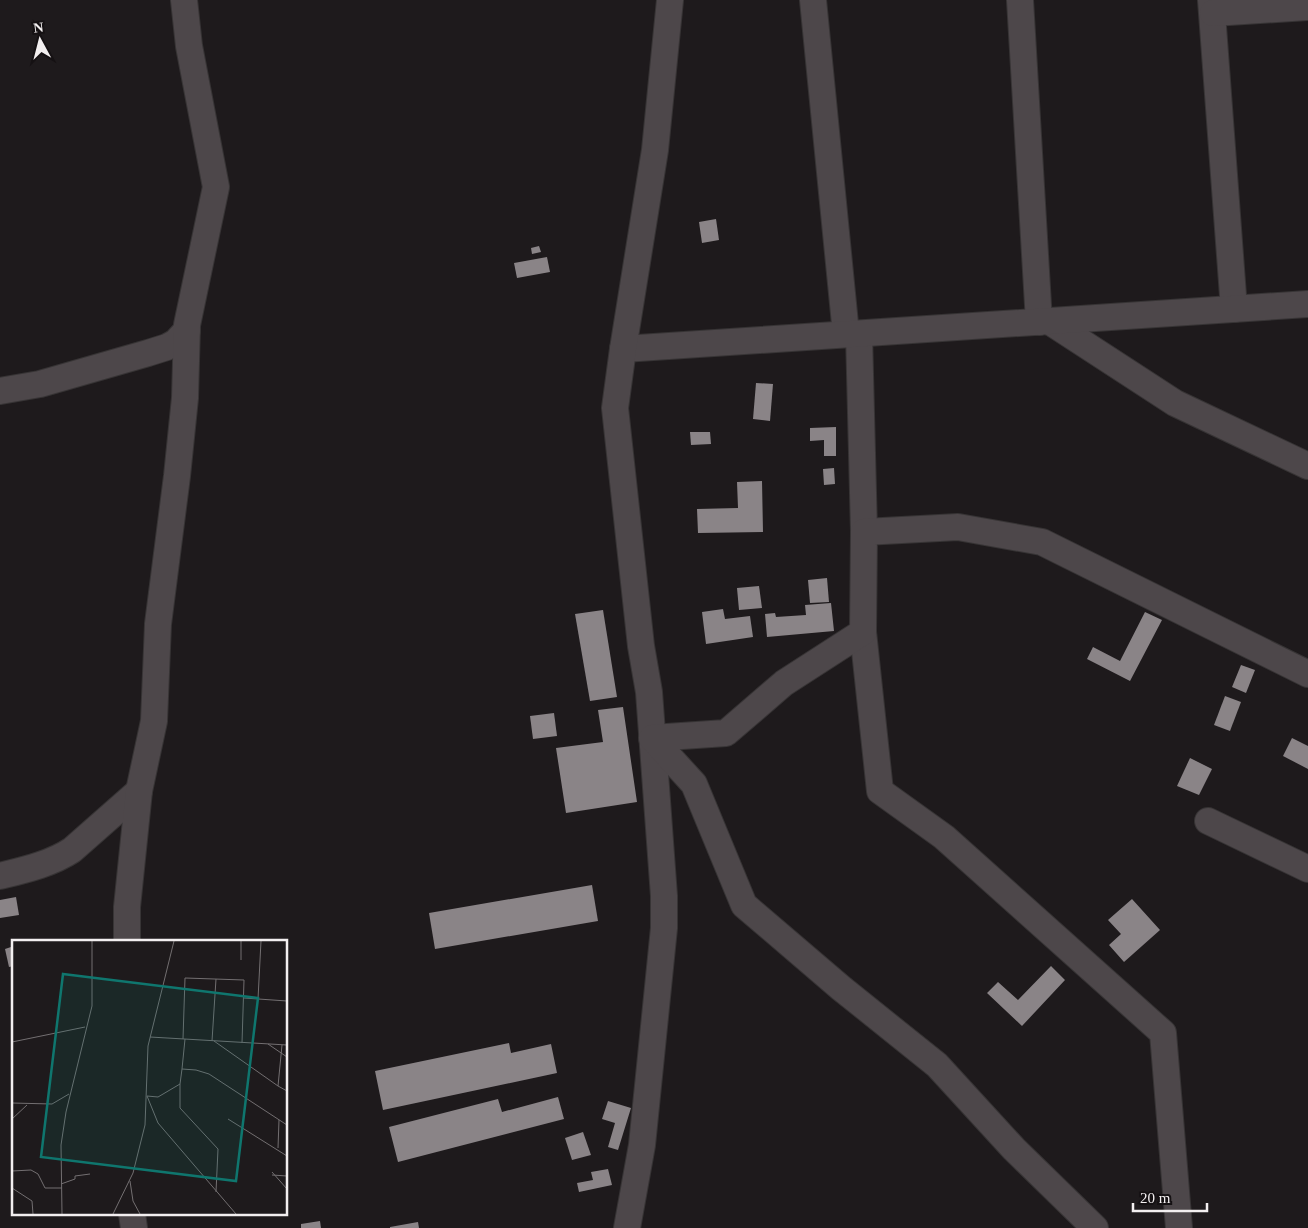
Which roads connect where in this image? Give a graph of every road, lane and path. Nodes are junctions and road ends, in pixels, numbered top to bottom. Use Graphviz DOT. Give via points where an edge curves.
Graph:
graph roads {
  1 [pos="184,0"];
  2 [pos="670,0"];
  3 [pos="812,0"];
  4 [pos="1020,0"];
  5 [pos="1212,7"];
  6 [pos="1308,7"];
  7 [pos="1308,304"];
  8 [pos="1234,309"];
  9 [pos="1044,321"];
  10 [pos="187,330"];
  11 [pos="853,334"];
  12 [pos="623,349"];
  13 [pos="0,392"];
  14 [pos="1308,466"];
  15 [pos="864,532"];
  16 [pos="863,632"];
  17 [pos="1308,674"];
  18 [pos="652,738"];
  19 [pos="139,791"];
  20 [pos="1208,821"];
  21 [pos="1308,869"];
  22 [pos="0,876"];
  23 [pos="127,940"];
  24 [pos="627,1228"];
  25 [pos="1096,1228"];
  26 [pos="1179,1228"];
  1 -- 10 [label="street" via="189,46 216,187"];
  2 -- 12 [label="street" via="655,150"];
  3 -- 11 [label="street"];
  4 -- 9 [label="street"];
  5 -- 6 [label="street"];
  5 -- 8 [label="street"];
  7 -- 8 [label="street"];
  8 -- 9 [label="street"];
  9 -- 11 [label="street"];
  9 -- 14 [label="street" via="1175,403"];
  10 -- 13 [label="street" via="176,342 154,351 40,384"];
  10 -- 19 [label="street" via="185,398 158,624 154,721"];
  11 -- 12 [label="street"];
  11 -- 15 [label="street"];
  12 -- 18 [label="street" via="615,408"];
  15 -- 16 [label="street"];
  15 -- 17 [label="street" via="958,527 1042,542"];
  16 -- 18 [label="street" via="784,683 726,733"];
  16 -- 26 [label="street" via="880,791 944,837 1163,1033"];
  18 -- 24 [label="street" via="664,928 642,1145"];
  18 -- 25 [label="street" via="694,784 744,905 936,1065 1014,1149"];
  19 -- 22 [label="street" via="64,855 30,869"];
  19 -- 23 [label="street" via="127,908"];
  20 -- 21 [label="street"];
}
